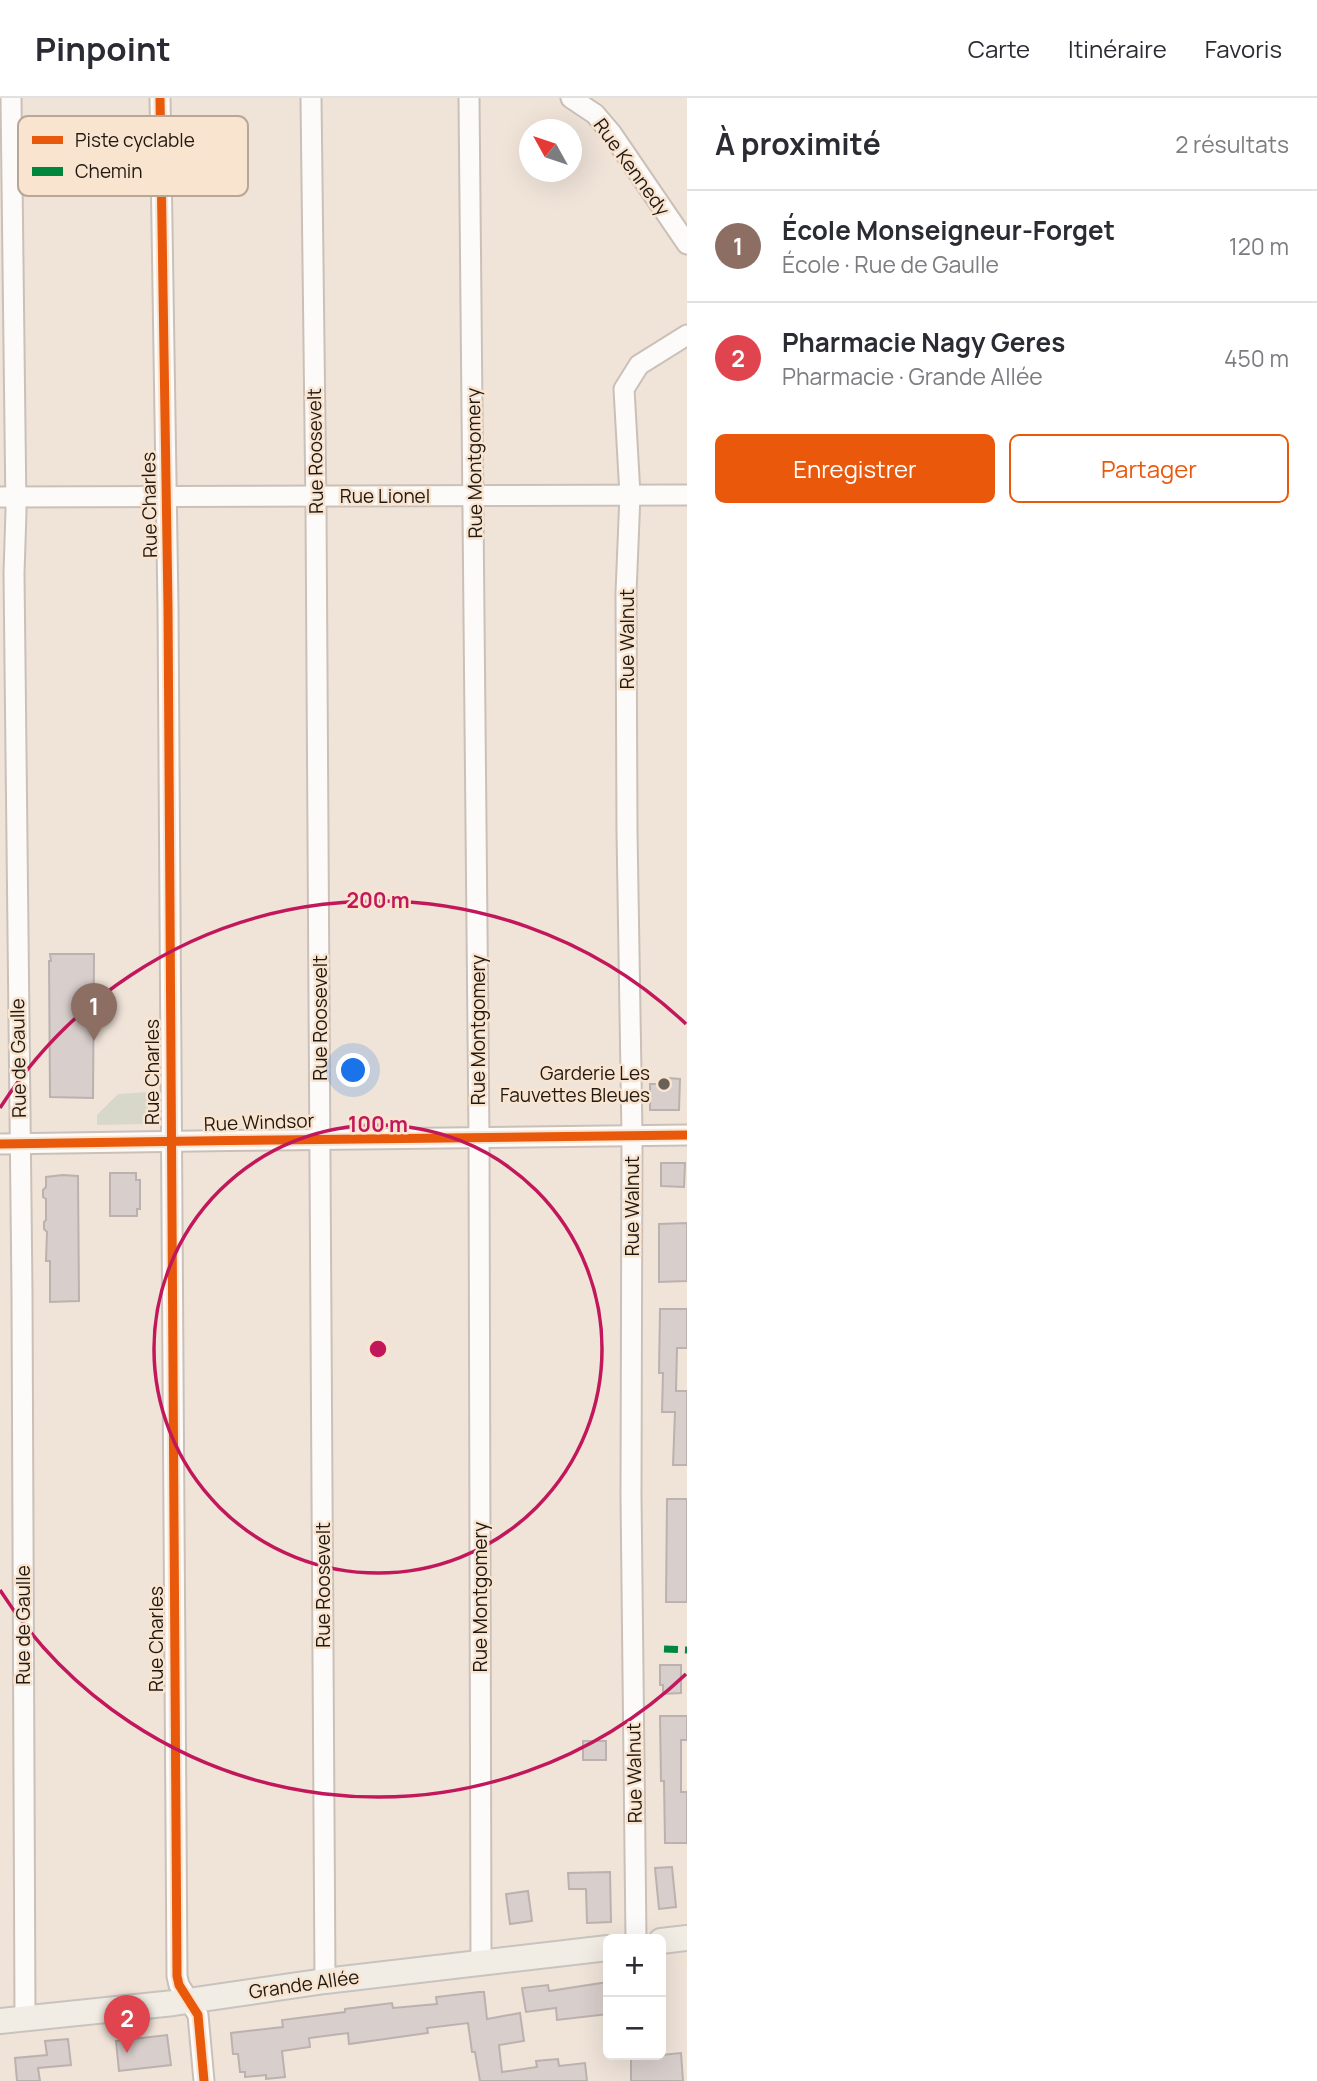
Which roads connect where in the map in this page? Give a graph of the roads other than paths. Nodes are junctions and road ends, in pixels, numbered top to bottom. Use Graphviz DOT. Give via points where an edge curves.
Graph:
graph roads {
  1 [pos="11,98"];
  2 [pos="160,98"];
  3 [pos="312,98"];
  4 [pos="470,98"];
  5 [pos="570,98"];
  6 [pos="160,116"];
  7 [pos="161,196"];
  8 [pos="687,244"];
  9 [pos="687,335"];
  10 [pos="474,495"];
  11 [pos="630,495"];
  12 [pos="687,495"];
  13 [pos="166,496"];
  14 [pos="316,496"];
  15 [pos="8,497"];
  16 [pos="632,1135"];
  17 [pos="687,1135"];
  18 [pos="478,1136"];
  19 [pos="320,1137"];
  20 [pos="170,1142"];
  21 [pos="10,1144"];
  22 [pos="636,1934"];
  23 [pos="687,1938"];
  24 [pos="666,1940"];
  25 [pos="603,1949"];
  26 [pos="481,1963"];
  27 [pos="325,1981"];
  28 [pos="189,2001"];
  29 [pos="25,2018"];
  30 [pos="0,2021"];
  31 [pos="204,2081"];
  1 -- 15 [label="street, Rue de Gaulle"];
  2 -- 6 [label="street, Rue Charles"];
  3 -- 14 [label="street, Rue Roosevelt"];
  4 -- 10 [label="street, Rue Montgomery"];
  5 -- 8 [label="street, Rue Kennedy" via="612,134"];
  7 -- 13 [label="street, Rue Charles"];
  9 -- 11 [label="street, Rue Walnut" via="639,366 624,389"];
  10 -- 11 [label="street, Rue Lionel"];
  10 -- 14 [label="street, Rue Lionel"];
  10 -- 18 [label="street, Rue Montgomery"];
  11 -- 12 [label="street, Rue Lionel"];
  11 -- 16 [label="street, Rue Walnut" via="626,593"];
  13 -- 14 [label="street, Rue Lionel"];
  13 -- 15 [label="street, Rue Lionel"];
  13 -- 20 [label="street, Rue Charles"];
  14 -- 19 [label="street, Rue Roosevelt"];
  15 -- 21 [label="street, Rue de Gaulle" via="14,586"];
  16 -- 17 [label="street, Rue Windsor"];
  16 -- 18 [label="street, Rue Windsor"];
  16 -- 22 [label="street, Rue Walnut"];
  18 -- 19 [label="street, Rue Windsor"];
  18 -- 26 [label="street, Rue Montgomery"];
  19 -- 20 [label="street, Rue Windsor"];
  19 -- 27 [label="street, Rue Roosevelt"];
  20 -- 21 [label="street, Rue Windsor"];
  20 -- 28 [label="street, Rue Charles" via="177,1976"];
  21 -- 29 [label="street, Rue de Gaulle"];
  23 -- 24 [label="main road"];
  25 -- 26 [label="main road, Grande Allée"];
  26 -- 27 [label="main road, Grande Allée"];
  27 -- 28 [label="main road, Grande Allée"];
  28 -- 29 [label="main road, Grande Allée"];
  28 -- 31 [label="street, Rue Charles" via="198,2015"];
  29 -- 30 [label="main road, Grande Allée"];
}
